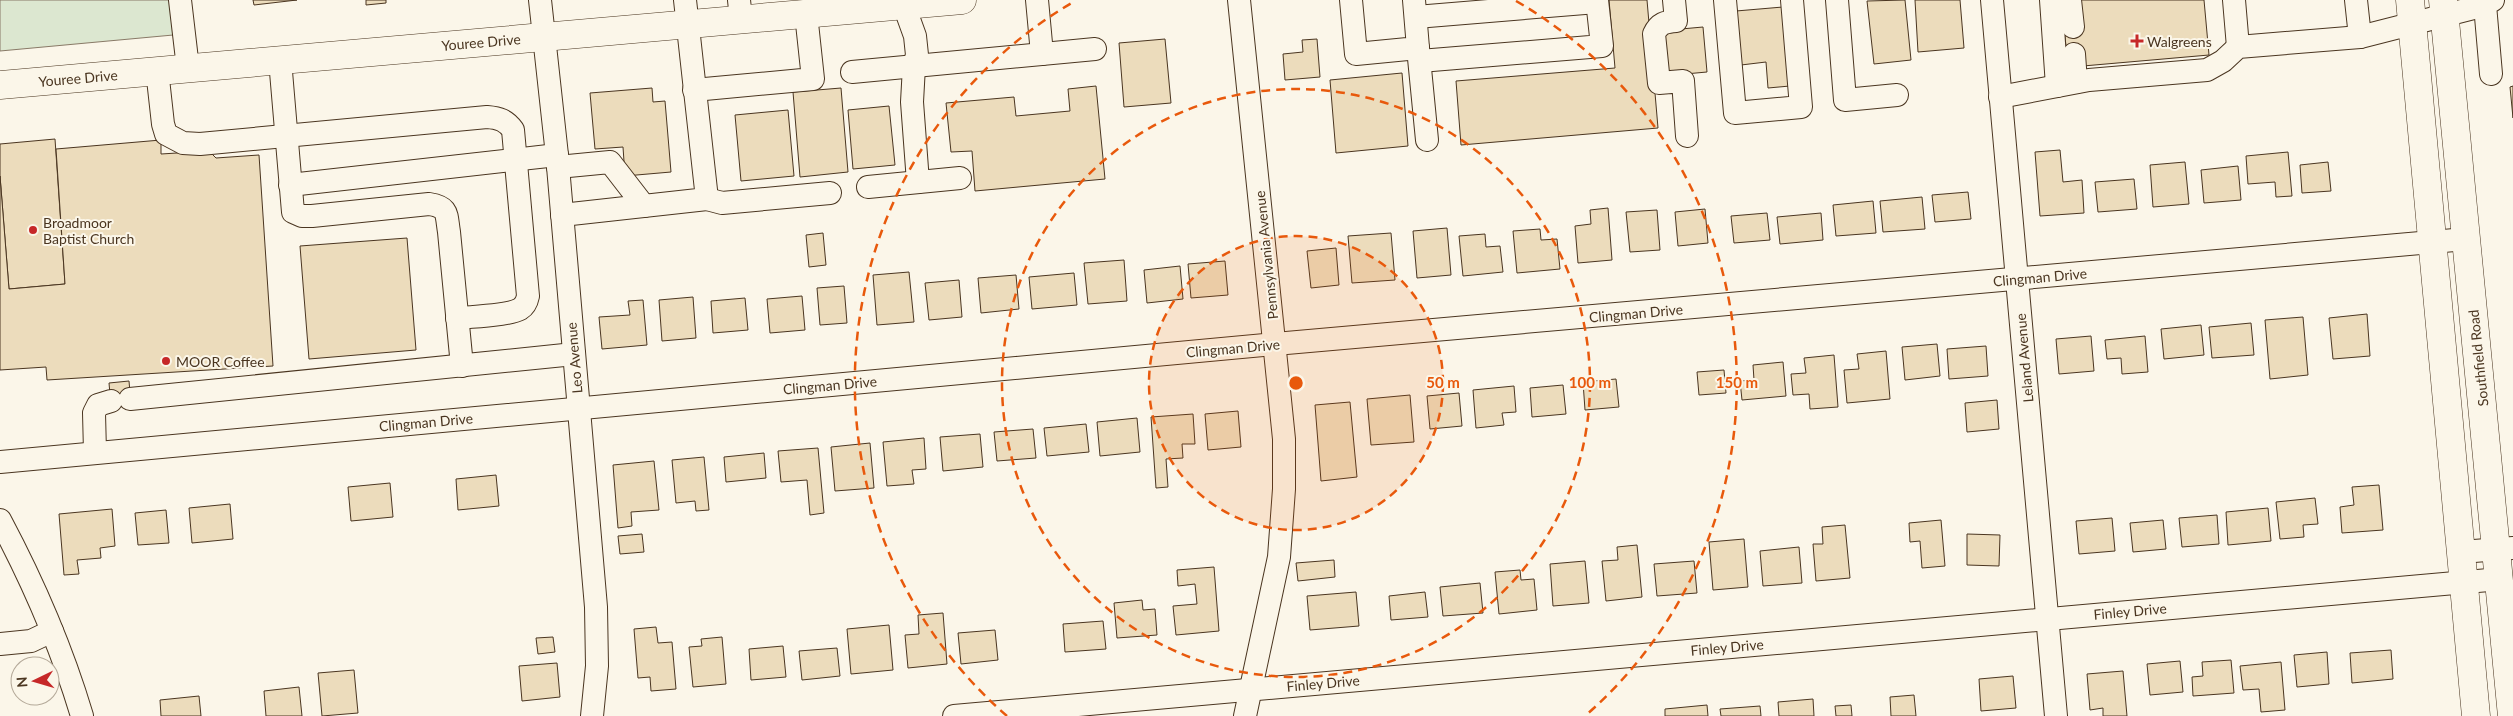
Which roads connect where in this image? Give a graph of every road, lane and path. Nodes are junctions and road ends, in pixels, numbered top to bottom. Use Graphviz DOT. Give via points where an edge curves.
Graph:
graph roads {
  1 [pos="180,0"];
  2 [pos="540,0"];
  3 [pos="962,0"];
  4 [pos="1037,0"];
  5 [pos="1239,0"];
  6 [pos="1351,0"];
  7 [pos="1674,0"];
  8 [pos="1725,0"];
  9 [pos="1792,0"];
  10 [pos="1837,0"];
  11 [pos="1992,0"];
  12 [pos="2051,0"];
  13 [pos="2070,0"];
  14 [pos="2234,0"];
  15 [pos="2356,0"];
  16 [pos="1597,1"];
  17 [pos="2488,2"];
  18 [pos="902,3"];
  19 [pos="1519,4"];
  20 [pos="1415,8"];
  21 [pos="2444,8"];
  22 [pos="740,10"];
  23 [pos="687,12"];
  24 [pos="2411,12"];
  25 [pos="806,14"];
  26 [pos="2072,27"];
  27 [pos="544,36"];
  28 [pos="2360,37"];
  29 [pos="2238,47"];
  30 [pos="1095,50"];
  31 [pos="1042,54"];
  32 [pos="1419,54"];
  33 [pos="2074,54"];
  34 [pos="280,60"];
  35 [pos="914,66"];
  36 [pos="188,68"];
  37 [pos="157,70"];
  38 [pos="852,72"];
  39 [pos="2491,74"];
  40 [pos="2067,84"];
  41 [pos="0,85"];
  42 [pos="694,90"];
  43 [pos="1897,95"];
  44 [pos="2000,97"];
  45 [pos="286,136"];
  46 [pos="1688,136"];
  47 [pos="1427,140"];
  48 [pos="516,160"];
  49 [pos="557,161"];
  50 [pos="960,178"];
  51 [pos="918,182"];
  52 [pos="290,185"];
  53 [pos="868,187"];
  54 [pos="830,193"];
  55 [pos="707,199"];
  56 [pos="644,206"];
  57 [pos="562,215"];
  58 [pos="2466,239"];
  59 [pos="2432,242"];
  60 [pos="2017,280"];
  61 [pos="457,318"];
  62 [pos="1275,344"];
  63 [pos="574,354"];
  64 [pos="462,366"];
  65 [pos="579,408"];
  66 [pos="95,452"];
  67 [pos="0,462"];
  68 [pos="0,520"];
  69 [pos="2505,549"];
  70 [pos="2461,552"];
  71 [pos="2500,579"];
  72 [pos="2464,582"];
  73 [pos="2048,618"];
  74 [pos="52,631"];
  75 [pos="0,644"];
  76 [pos="1250,689"];
  77 [pos="82,716"];
  78 [pos="592,716"];
  79 [pos="954,716"];
  80 [pos="1245,716"];
  81 [pos="2056,716"];
  82 [pos="2476,716"];
  83 [pos="2512,716"];
  1 -- 36 [label="street"];
  2 -- 27 [label="street, Leo Avenue"];
  3 -- 18 [label="main road, Youree Drive"];
  4 -- 31 [label="street"];
  5 -- 62 [label="street, Pennsylvania Avenue"];
  6 -- 32 [label="street" via="1356,54"];
  7 -- 46 [label="street" via="1676,21 1664,22 1654,34 1659,83 1683,81"];
  8 -- 9 [label="street" via="1735,113 1800,107"];
  10 -- 43 [label="street" via="1845,100"];
  11 -- 44 [label="street, Leland Avenue"];
  12 -- 40 [label="street"];
  13 -- 26 [label="street"];
  14 -- 29 [label="street"];
  15 -- 28 [label="street"];
  16 -- 19 [label="street"];
  16 -- 32 [label="street" via="1602,46"];
  17 -- 21 [label="street"];
  17 -- 39 [label="street"];
  18 -- 25 [label="main road, Youree Drive"];
  18 -- 35 [label="street" via="915,36 917,55"];
  19 -- 20 [label="street"];
  20 -- 32 [label="street"];
  21 -- 24 [label="street"];
  21 -- 58 [label="main road, Southfield Road"];
  22 -- 23 [label="main road, Youree Drive"];
  22 -- 25 [label="main road, Youree Drive"];
  23 -- 27 [label="main road, Youree Drive"];
  23 -- 42 [label="street"];
  24 -- 28 [label="street"];
  24 -- 59 [label="main road"];
  25 -- 42 [label="street" via="813,79"];
  27 -- 34 [label="main road, Youree Drive"];
  27 -- 49 [label="street, Leo Avenue"];
  28 -- 29 [label="street"];
  29 -- 40 [label="street" via="2207,70"];
  30 -- 31 [label="street"];
  31 -- 35 [label="street"];
  32 -- 47 [label="street"];
  33 -- 40 [label="street"];
  34 -- 36 [label="main road, Youree Drive"];
  34 -- 45 [label="street"];
  35 -- 38 [label="street"];
  35 -- 51 [label="street" via="912,102"];
  36 -- 37 [label="main road, Youree Drive"];
  37 -- 41 [label="main road, Youree Drive"];
  37 -- 45 [label="street" via="163,124 166,134 175,141 200,144"];
  40 -- 44 [label="street"];
  42 -- 55 [label="street"];
  44 -- 60 [label="street, Leland Avenue"];
  45 -- 48 [label="street" via="499,118 513,130"];
  45 -- 52 [label="street"];
  48 -- 49 [label="street"];
  48 -- 52 [label="street"];
  48 -- 61 [label="street" via="527,303 511,312"];
  49 -- 56 [label="street" via="610,162"];
  49 -- 57 [label="street, Leo Avenue"];
  50 -- 51 [label="street"];
  51 -- 53 [label="street"];
  52 -- 61 [label="street" via="293,212 302,216 429,204 440,206 446,212"];
  54 -- 55 [label="street" via="722,203"];
  55 -- 56 [label="street"];
  56 -- 57 [label="street"];
  57 -- 63 [label="street, Leo Avenue"];
  58 -- 59 [label="street, Clingman Drive"];
  58 -- 69 [label="main road, Southfield Road"];
  59 -- 60 [label="street, Clingman Drive"];
  59 -- 70 [label="main road"];
  60 -- 62 [label="street, Clingman Drive"];
  60 -- 73 [label="street, Leland Avenue"];
  61 -- 64 [label="street"];
  62 -- 65 [label="street, Clingman Drive"];
  62 -- 76 [label="street, Pennsylvania Avenue" via="1284,439 1282,529 1279,557"];
  63 -- 64 [label="street"];
  63 -- 65 [label="street, Leo Avenue"];
  64 -- 66 [label="street" via="121,400 98,406 94,413"];
  65 -- 66 [label="street, Clingman Drive"];
  65 -- 78 [label="street, Leo Avenue" via="596,607 597,666"];
  66 -- 67 [label="street, Clingman Drive"];
  68 -- 74 [label="street"];
  69 -- 70 [label="street"];
  69 -- 71 [label="main road, Southfield Road"];
  70 -- 72 [label="main road"];
  71 -- 72 [label="street, Finley Drive"];
  71 -- 83 [label="main road, Southfield Road"];
  72 -- 73 [label="street, Finley Drive"];
  72 -- 82 [label="main road"];
  73 -- 76 [label="street, Finley Drive"];
  73 -- 81 [label="street, Leland Avenue"];
  74 -- 75 [label="street" via="31,641"];
  74 -- 77 [label="street"];
  76 -- 79 [label="street, Finley Drive"];
  76 -- 80 [label="street, Pennsylvania Avenue"];
}
